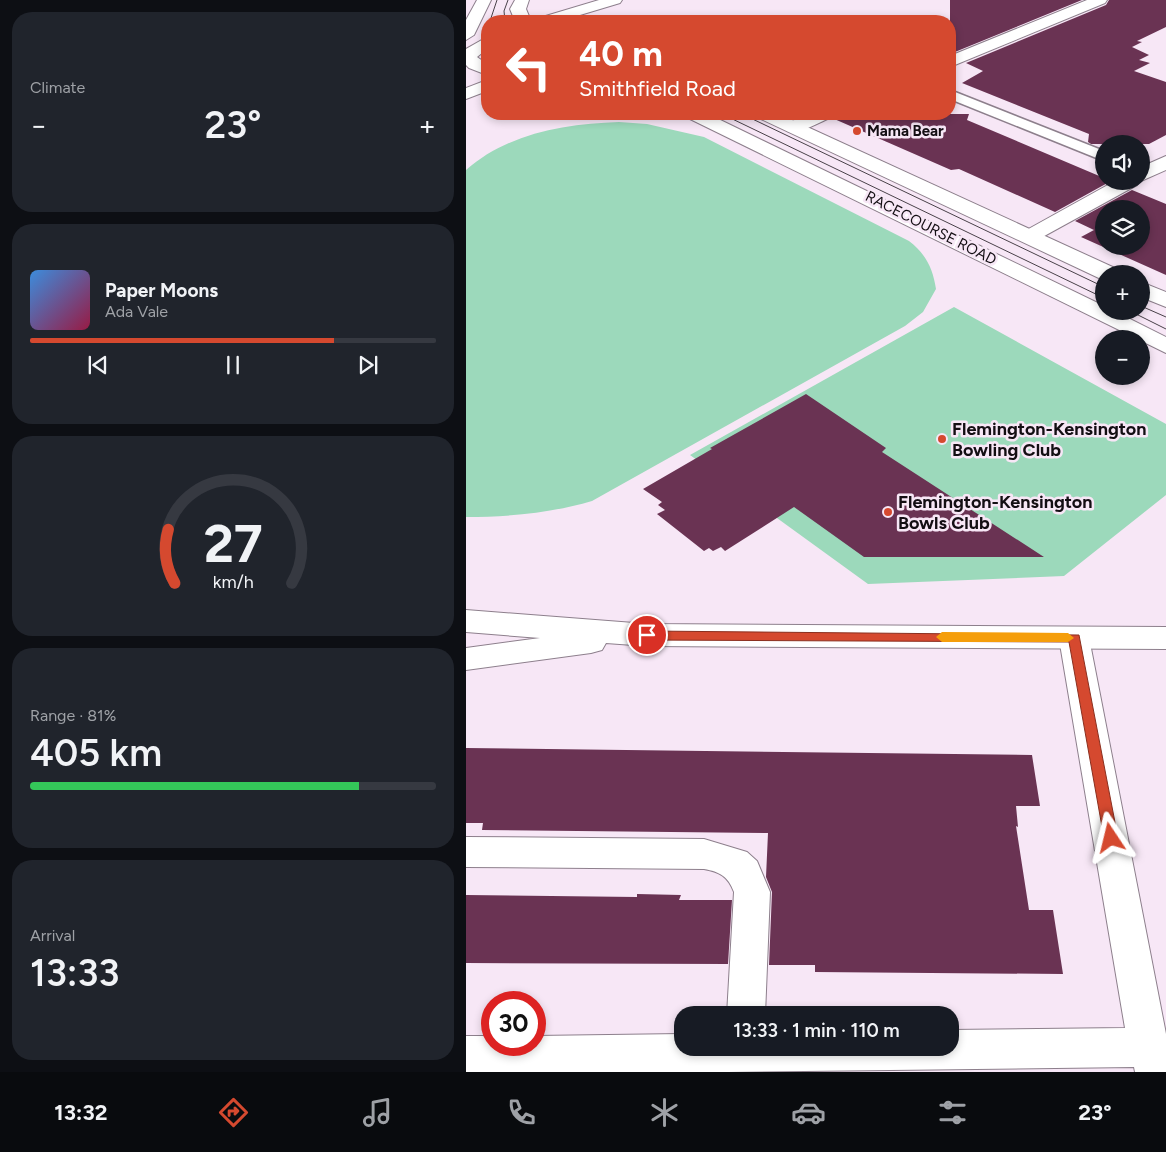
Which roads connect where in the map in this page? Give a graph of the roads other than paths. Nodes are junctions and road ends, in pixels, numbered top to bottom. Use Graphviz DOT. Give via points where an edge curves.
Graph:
graph roads {
  1 [pos="484,0"];
  2 [pos="522,0"];
  3 [pos="615,0"];
  4 [pos="627,0"];
  5 [pos="1100,0"];
  6 [pos="520,15"];
  7 [pos="564,15"];
  8 [pos="598,15"];
  9 [pos="466,35"];
  10 [pos="481,46"];
  11 [pos="466,56"];
  12 [pos="956,60"];
  13 [pos="481,68"];
  14 [pos="481,88"];
  15 [pos="466,94"];
  16 [pos="956,96"];
  17 [pos="706,120"];
  18 [pos="779,120"];
  19 [pos="810,120"];
  20 [pos="794,127"];
  21 [pos="1095,153"];
  22 [pos="1166,162"];
  23 [pos="1150,170"];
  24 [pos="1112,190"];
  25 [pos="1030,236"];
  26 [pos="990,258"];
  27 [pos="1095,267"];
  28 [pos="1150,293"];
  29 [pos="1166,300"];
  30 [pos="1166,346"];
  31 [pos="466,621"];
  32 [pos="647,635"];
  33 [pos="1074,638"];
  34 [pos="1166,638"];
  35 [pos="466,659"];
  36 [pos="466,852"];
  37 [pos="746,1006"];
  38 [pos="674,1054"];
  39 [pos="959,1055"];
  40 [pos="466,1056"];
  41 [pos="1152,1060"];
  42 [pos="505,1064"];
  1 -- 9 [label="main road"];
  2 -- 6 [label="main road" via="518,9"];
  3 -- 7 [label="main road"];
  4 -- 8 [label="main road"];
  5 -- 12 [label="main road"];
  10 -- 11 [label="main road"];
  11 -- 13 [label="main road" via="474,66"];
  14 -- 15 [label="main road"];
  16 -- 21 [label="lane"];
  17 -- 26 [label="main road, RACECOURSE ROAD"];
  18 -- 20 [label="main road, RACECOURSE ROAD"];
  19 -- 20 [label="main road"];
  20 -- 25 [label="main road, RACECOURSE ROAD"];
  22 -- 23 [label="main road"];
  24 -- 25 [label="main road"];
  25 -- 26 [label="main road"];
  25 -- 27 [label="main road, RACECOURSE ROAD"];
  26 -- 30 [label="main road, RACECOURSE ROAD"];
  28 -- 29 [label="main road"];
  31 -- 32 [label="main road"];
  32 -- 33 [label="main road"];
  32 -- 35 [label="main road"];
  33 -- 34 [label="main road"];
  33 -- 41 [label="main road"];
  36 -- 37 [label="main road" via="704,854 735,863 744,872 752,892"];
  38 -- 42 [label="main road"];
  39 -- 41 [label="main road"];
  40 -- 42 [label="main road"];
}
